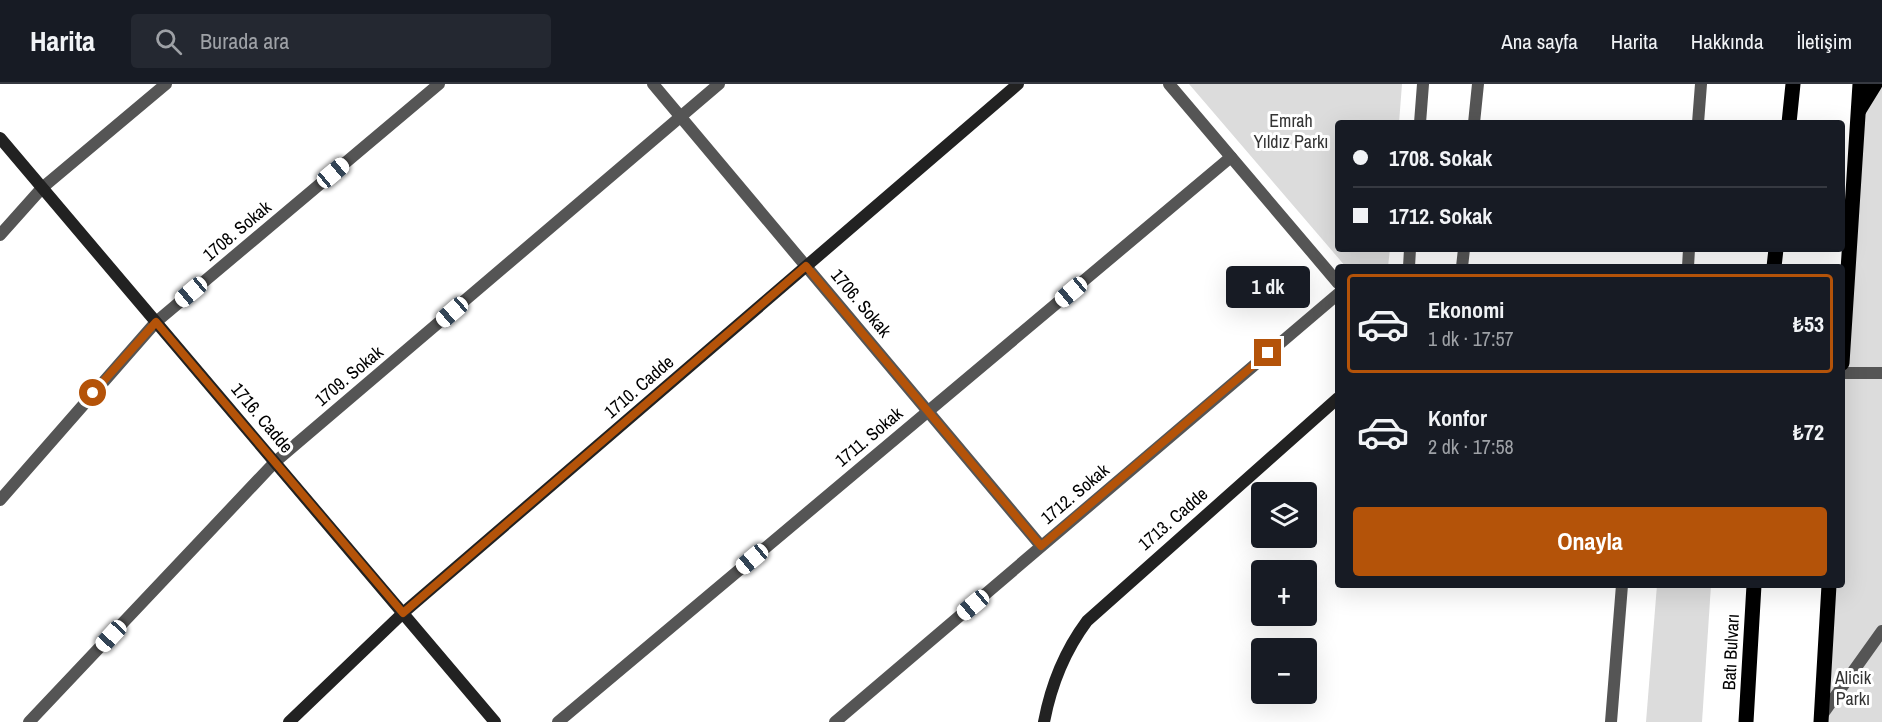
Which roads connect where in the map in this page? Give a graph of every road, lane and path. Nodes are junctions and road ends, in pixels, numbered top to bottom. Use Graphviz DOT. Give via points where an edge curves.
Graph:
graph roads {
  1 [pos="166,84"];
  2 [pos="439,84"];
  3 [pos="653,84"];
  4 [pos="719,84"];
  5 [pos="1018,84"];
  6 [pos="1169,84"];
  7 [pos="1422,84"];
  8 [pos="1478,84"];
  9 [pos="1701,84"];
  10 [pos="1793,84"];
  11 [pos="1860,84"];
  12 [pos="1875,84"];
  13 [pos="1859,110"];
  14 [pos="681,117"];
  15 [pos="1420,120"];
  16 [pos="1474,120"];
  17 [pos="1698,120"];
  18 [pos="1789,120"];
  19 [pos="0,138"];
  20 [pos="1231,157"];
  21 [pos="42,188"];
  22 [pos="0,235"];
  23 [pos="806,266"];
  24 [pos="1335,279"];
  25 [pos="1335,297"];
  26 [pos="1845,318"];
  27 [pos="156,322"];
  28 [pos="1845,373"];
  29 [pos="1882,373"];
  30 [pos="1335,401"];
  31 [pos="928,411"];
  32 [pos="275,462"];
  33 [pos="0,500"];
  34 [pos="1041,546"];
  35 [pos="1622,588"];
  36 [pos="1754,588"];
  37 [pos="1829,588"];
  38 [pos="403,613"];
  39 [pos="1882,630"];
  40 [pos="1822,718"];
  41 [pos="29,722"];
  42 [pos="289,722"];
  43 [pos="495,722"];
  44 [pos="558,722"];
  45 [pos="835,722"];
  46 [pos="1044,722"];
  47 [pos="1611,722"];
  48 [pos="1746,722"];
  1 -- 21 [label="street"];
  2 -- 27 [label="street, 1708. Sokak"];
  3 -- 14 [label="street, 1706. Sokak"];
  4 -- 14 [label="street, 1709. Sokak"];
  5 -- 23 [label="street, 1710. Cadde"];
  6 -- 20 [label="street"];
  7 -- 15 [label="street"];
  8 -- 16 [label="street"];
  9 -- 17 [label="street"];
  10 -- 18 [label="main road"];
  11 -- 13 [label="main road"];
  12 -- 13 [label="main road"];
  13 -- 26 [label="main road"];
  14 -- 23 [label="street, 1706. Sokak"];
  14 -- 32 [label="street, 1709. Sokak"];
  19 -- 21 [label="street, 1716. Cadde"];
  20 -- 24 [label="street"];
  20 -- 31 [label="street, 1711. Sokak"];
  21 -- 22 [label="street"];
  21 -- 27 [label="street, 1716. Cadde"];
  23 -- 31 [label="street, 1706. Sokak"];
  23 -- 38 [label="street, 1710. Cadde"];
  25 -- 34 [label="street, 1712. Sokak"];
  27 -- 32 [label="street, 1716. Cadde"];
  27 -- 33 [label="street, 1708. Sokak"];
  28 -- 29 [label="street"];
  30 -- 46 [label="street, 1713. Cadde" via="1100,608 1075,638 1053,684"];
  31 -- 34 [label="street, 1706. Sokak"];
  31 -- 44 [label="street, 1711. Sokak"];
  32 -- 38 [label="street, 1716. Cadde"];
  32 -- 41 [label="street, 1709. Sokak"];
  34 -- 45 [label="street, 1712. Sokak"];
  35 -- 47 [label="street"];
  36 -- 48 [label="main road, Batı Bulvarı"];
  37 -- 40 [label="main road"];
  38 -- 42 [label="street, 1710. Cadde"];
  38 -- 43 [label="street, 1716. Cadde"];
  39 -- 40 [label="street"];
}
